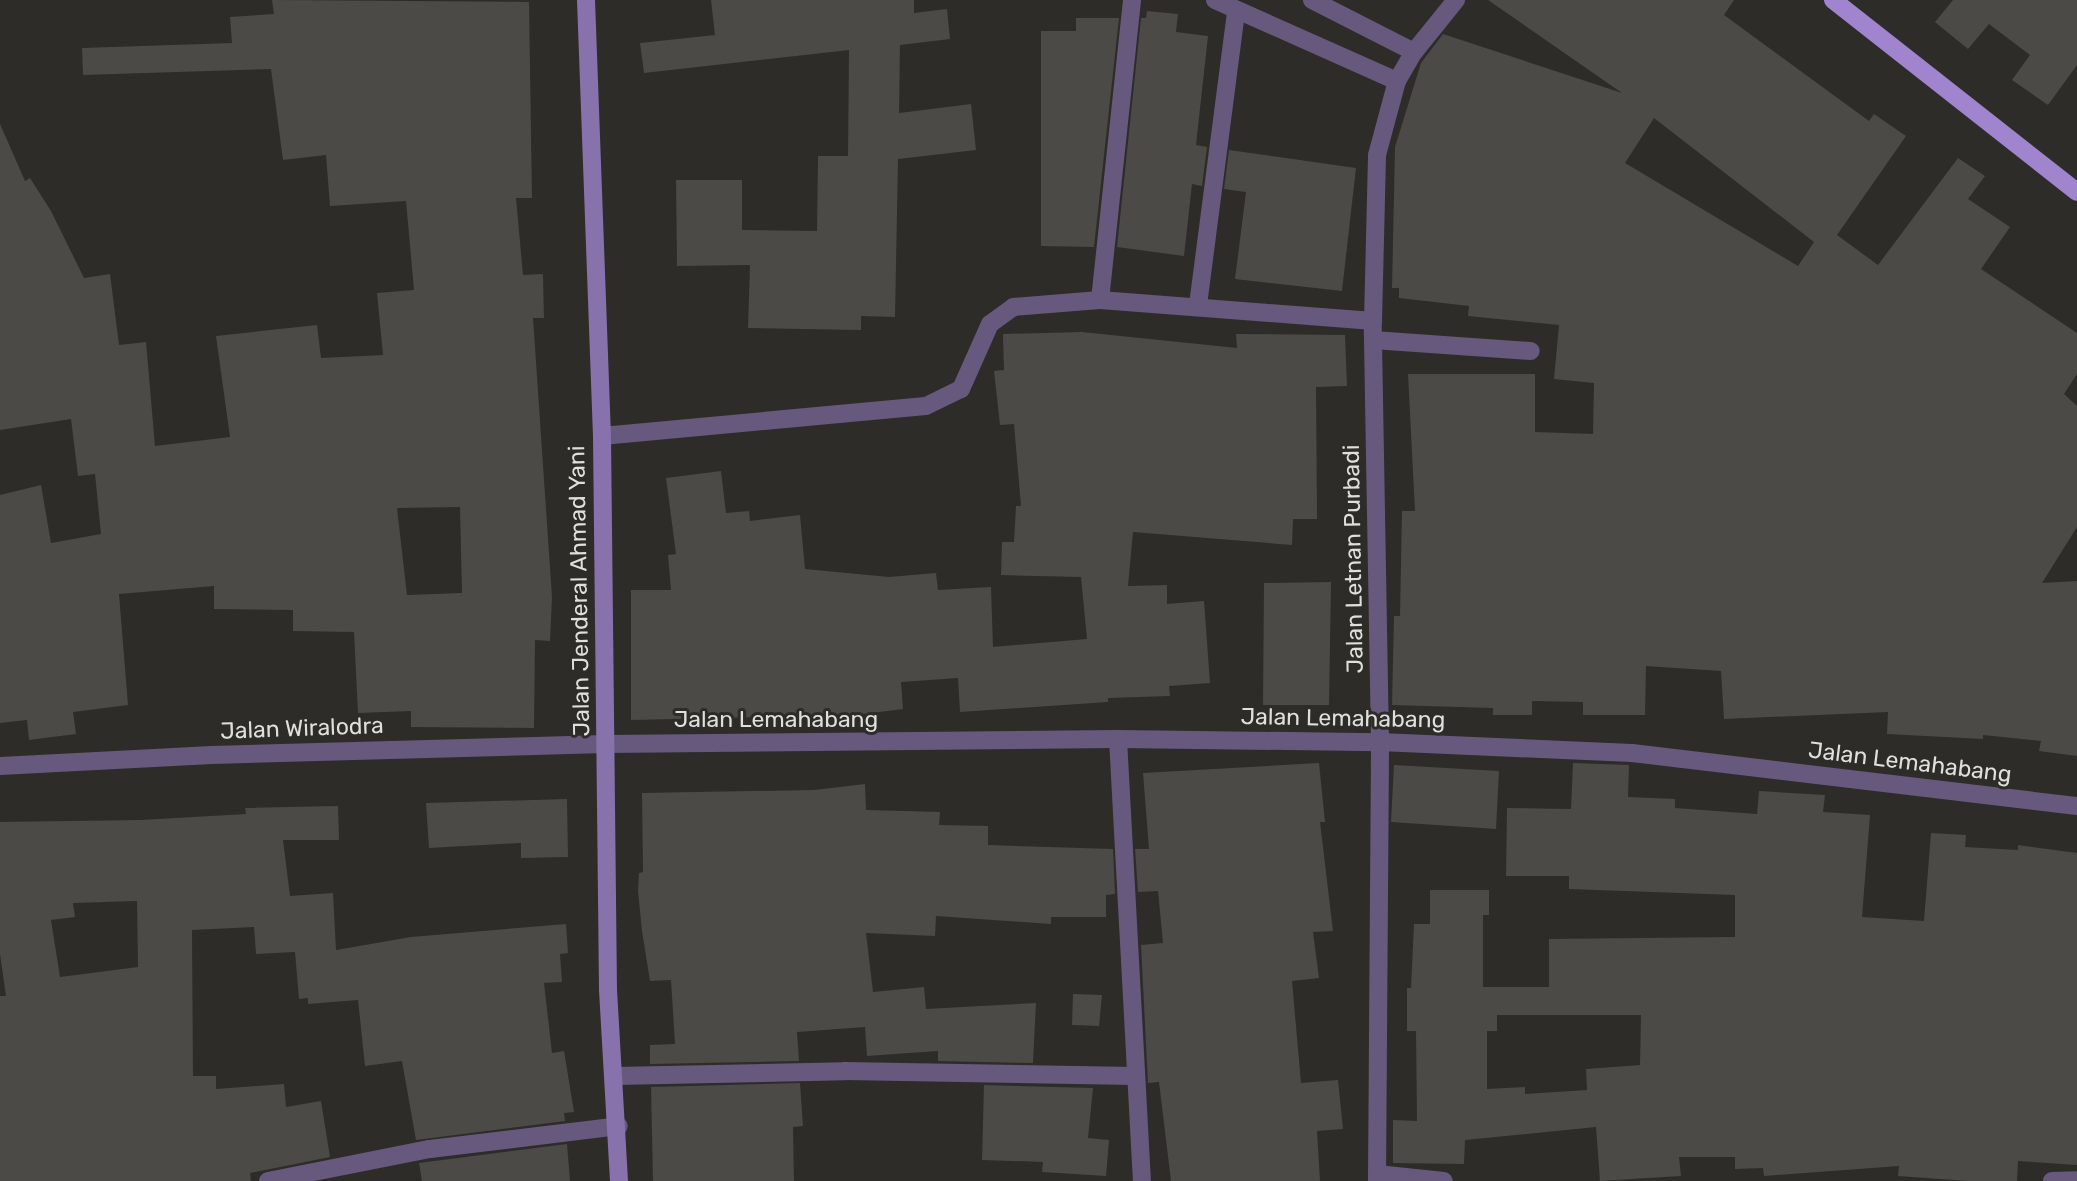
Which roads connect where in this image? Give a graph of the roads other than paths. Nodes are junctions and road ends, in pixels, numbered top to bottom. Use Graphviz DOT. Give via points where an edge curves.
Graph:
graph roads {
  1 [pos="586,0"];
  2 [pos="1132,0"];
  3 [pos="1215,0"];
  4 [pos="1312,0"];
  5 [pos="1456,0"];
  6 [pos="1833,0"];
  7 [pos="1236,12"];
  8 [pos="1414,52"];
  9 [pos="1397,81"];
  10 [pos="2077,192"];
  11 [pos="1100,300"];
  12 [pos="1198,305"];
  13 [pos="1373,321"];
  14 [pos="1374,340"];
  15 [pos="1531,351"];
  16 [pos="602,436"];
  17 [pos="1118,738"];
  18 [pos="1380,742"];
  19 [pos="605,744"];
  20 [pos="0,766"];
  21 [pos="2077,806"];
  22 [pos="615,1076"];
  23 [pos="1135,1076"];
  24 [pos="619,1126"];
  25 [pos="1377,1177"];
  26 [pos="2077,1180"];
  27 [pos="268,1181"];
  28 [pos="619,1181"];
  29 [pos="1142,1181"];
  30 [pos="1444,1181"];
  31 [pos="2052,1181"];
  1 -- 16 [label="main road, Jalan Jenderal Ahmad Yani"];
  2 -- 11 [label="street"];
  3 -- 7 [label="street"];
  4 -- 8 [label="street"];
  5 -- 8 [label="street, Jalan Letnan Purbadi"];
  6 -- 10 [label="main road"];
  7 -- 9 [label="street"];
  7 -- 12 [label="street"];
  8 -- 9 [label="street, Jalan Letnan Purbadi"];
  9 -- 13 [label="street, Jalan Letnan Purbadi" via="1377,155"];
  11 -- 12 [label="street"];
  11 -- 16 [label="street" via="1013,307 999,315 961,389 926,406"];
  12 -- 13 [label="street"];
  13 -- 14 [label="street, Jalan Letnan Purbadi"];
  14 -- 15 [label="street"];
  14 -- 18 [label="street, Jalan Letnan Purbadi"];
  16 -- 19 [label="main road, Jalan Jenderal Ahmad Yani"];
  17 -- 18 [label="street, Jalan Lemahabang"];
  17 -- 19 [label="street, Jalan Lemahabang"];
  17 -- 23 [label="street"];
  18 -- 21 [label="street, Jalan Lemahabang" via="1632,753"];
  18 -- 25 [label="street, Jalan Letnan Purbadi"];
  19 -- 20 [label="street, Jalan Wiralodra"];
  19 -- 22 [label="main road, Jalan Jenderal Ahmad Yani" via="608,990"];
  22 -- 23 [label="street" via="845,1071"];
  22 -- 24 [label="main road, Jalan Jenderal Ahmad Yani"];
  23 -- 29 [label="street"];
  24 -- 27 [label="street" via="430,1149"];
  24 -- 28 [label="main road, Jalan Jenderal Ahmad Yani"];
  25 -- 30 [label="street"];
  26 -- 31 [label="street"];
}
